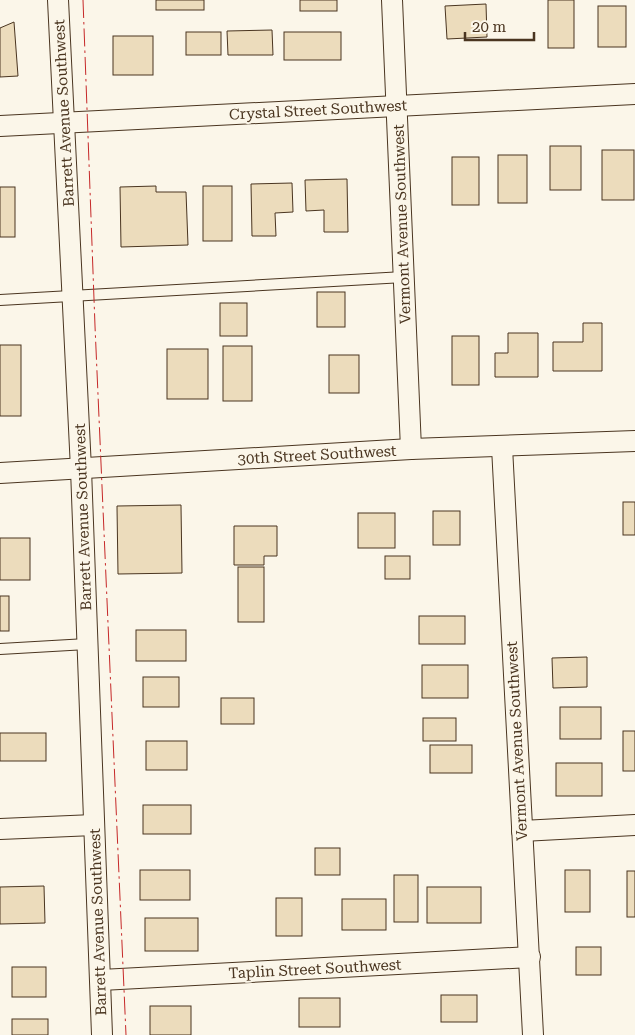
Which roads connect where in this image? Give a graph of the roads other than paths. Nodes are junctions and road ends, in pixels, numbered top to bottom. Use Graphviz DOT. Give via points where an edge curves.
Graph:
graph roads {
  1 [pos="58,0"];
  2 [pos="392,0"];
  3 [pos="635,94"];
  4 [pos="398,106"];
  5 [pos="65,122"];
  6 [pos="0,126"];
  7 [pos="404,277"];
  8 [pos="73,296"];
  9 [pos="0,300"];
  10 [pos="635,441"];
  11 [pos="502,447"];
  12 [pos="411,449"];
  13 [pos="82,469"];
  14 [pos="0,473"];
  15 [pos="87,644"];
  16 [pos="0,649"];
  17 [pos="94,825"];
  18 [pos="635,825"];
  19 [pos="0,829"];
  20 [pos="522,832"];
  21 [pos="530,957"];
  22 [pos="100,980"];
  23 [pos="102,1035"];
  24 [pos="533,1035"];
  1 -- 5 [label="street, Barrett Avenue Southwest"];
  2 -- 4 [label="street, Vermont Avenue Southwest"];
  3 -- 4 [label="street, Crystal Street Southwest"];
  4 -- 5 [label="street, Crystal Street Southwest"];
  4 -- 7 [label="street, Vermont Avenue Southwest"];
  5 -- 6 [label="street, Crystal Street Southwest"];
  5 -- 8 [label="street, Barrett Avenue Southwest"];
  7 -- 8 [label="lane"];
  7 -- 12 [label="street, Vermont Avenue Southwest"];
  8 -- 9 [label="lane"];
  8 -- 13 [label="street, Barrett Avenue Southwest"];
  10 -- 11 [label="street, 30th Street Southwest"];
  11 -- 12 [label="street, 30th Street Southwest"];
  11 -- 20 [label="street, Vermont Avenue Southwest"];
  12 -- 13 [label="street, 30th Street Southwest"];
  13 -- 14 [label="street, 30th Street Southwest"];
  13 -- 15 [label="street, Barrett Avenue Southwest"];
  15 -- 16 [label="lane"];
  15 -- 17 [label="street, Barrett Avenue Southwest"];
  17 -- 19 [label="street"];
  17 -- 22 [label="street, Barrett Avenue Southwest"];
  18 -- 20 [label="street"];
  20 -- 21 [label="street, Vermont Avenue Southwest"];
  21 -- 22 [label="street, Taplin Street Southwest"];
  21 -- 24 [label="street, Vermont Avenue Southwest"];
  22 -- 23 [label="street, Barrett Avenue Southwest"];
}
